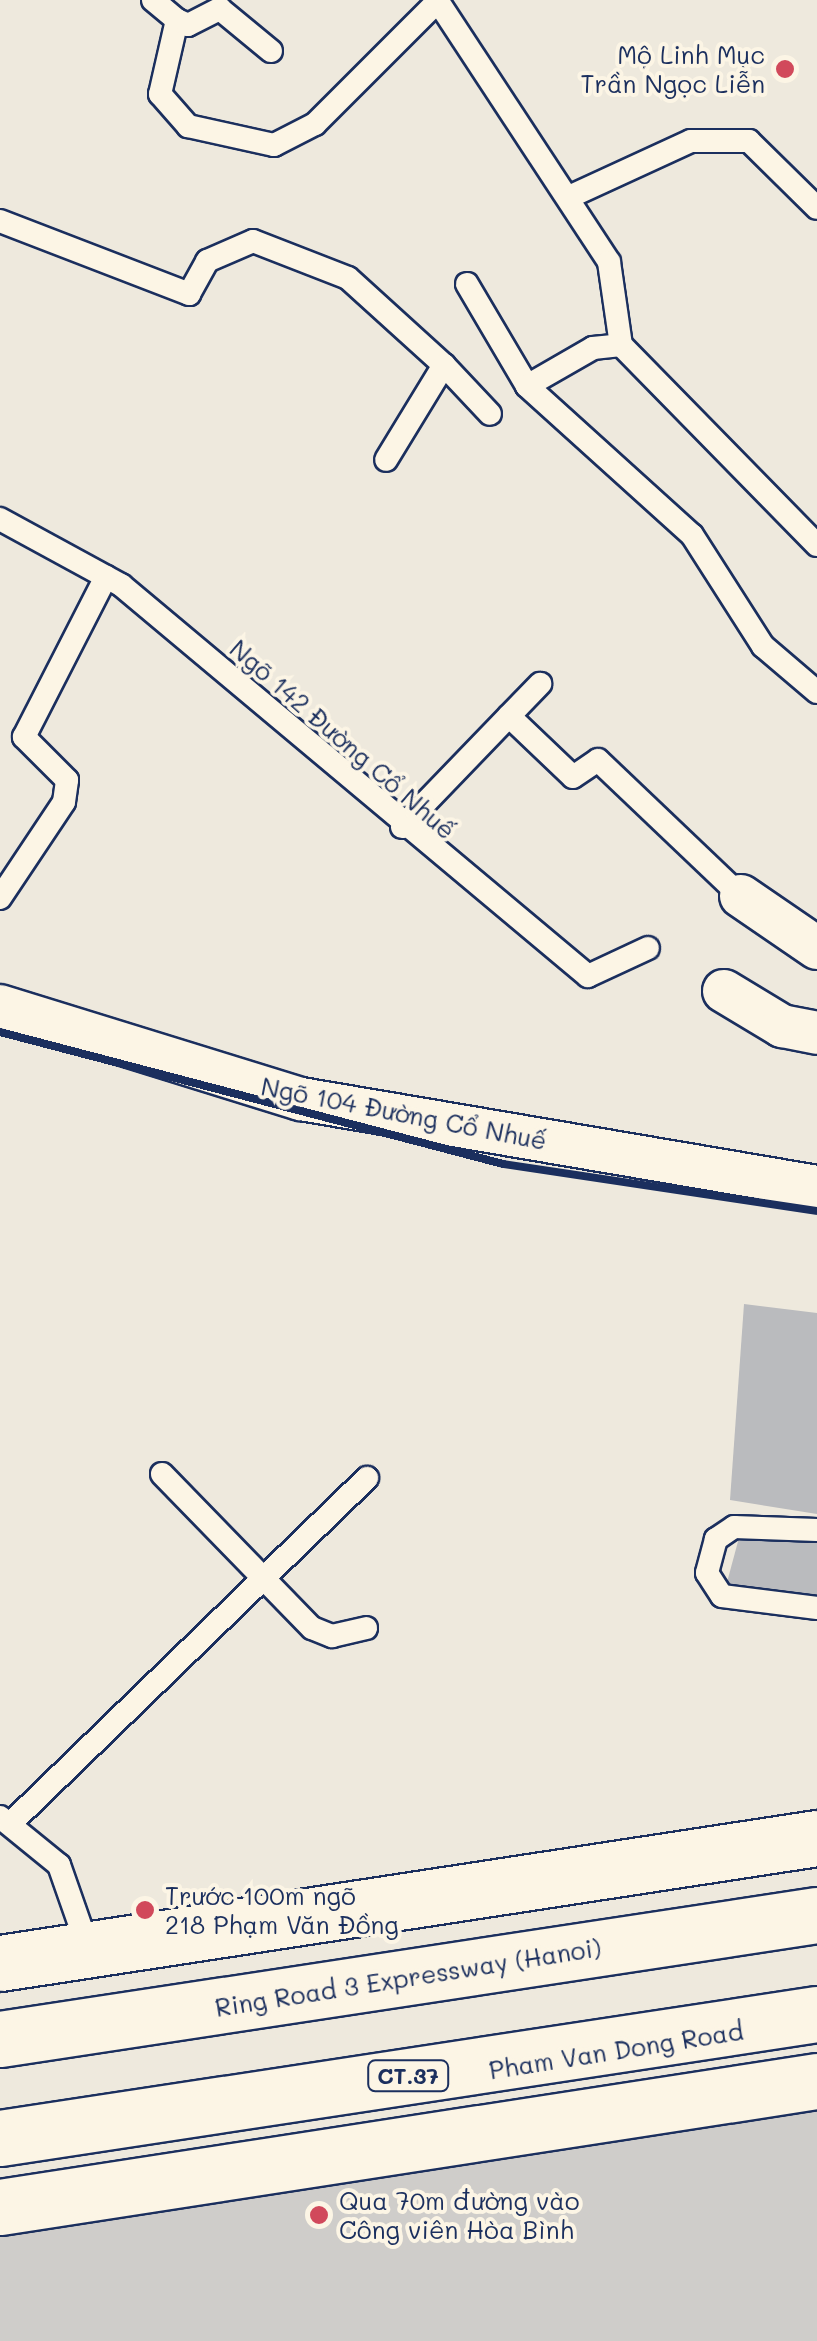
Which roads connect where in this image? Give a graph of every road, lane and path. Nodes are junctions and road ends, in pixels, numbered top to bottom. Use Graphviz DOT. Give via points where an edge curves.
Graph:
graph roads {
  1 [pos="153,0"];
  2 [pos="438,1"];
  3 [pos="177,20"];
  4 [pos="271,51"];
  5 [pos="569,197"];
  6 [pos="817,208"];
  7 [pos="0,221"];
  8 [pos="466,284"];
  9 [pos="621,345"];
  10 [pos="444,366"];
  11 [pos="528,386"];
  12 [pos="490,414"];
  13 [pos="386,460"];
  14 [pos="0,519"];
  15 [pos="817,545"];
  16 [pos="106,577"];
  17 [pos="540,684"];
  18 [pos="817,692"];
  19 [pos="508,716"];
  20 [pos="402,827"];
  21 [pos="741,896"];
  22 [pos="0,898"];
  23 [pos="648,948"];
  24 [pos="817,948"];
  25 [pos="724,991"];
  26 [pos="0,1006"];
  27 [pos="817,1033"];
  28 [pos="817,1187"];
  29 [pos="162,1474"];
  30 [pos="368,1478"];
  31 [pos="817,1530"];
  32 [pos="266,1577"];
  33 [pos="817,1608"];
  34 [pos="366,1628"];
  35 [pos="5,1820"];
  36 [pos="817,1838"];
  37 [pos="817,1902"];
  38 [pos="817,1915"];
  39 [pos="88,1948"];
  40 [pos="0,1963"];
  41 [pos="817,2017"];
  42 [pos="0,2024"];
  43 [pos="0,2039"];
  44 [pos="817,2081"];
  45 [pos="0,2138"];
  46 [pos="0,2148"];
  47 [pos="0,2207"];
  1 -- 3 [label="lane"];
  2 -- 3 [label="lane" via="315,124 274,145 188,126 160,94"];
  2 -- 5 [label="lane"];
  3 -- 4 [label="lane" via="188,25 220,9"];
  5 -- 6 [label="lane" via="691,140 749,141"];
  5 -- 9 [label="lane" via="609,262"];
  7 -- 10 [label="lane" via="189,294 207,261 252,241 348,278"];
  8 -- 11 [label="lane"];
  9 -- 11 [label="lane" via="594,348"];
  9 -- 15 [label="lane"];
  10 -- 12 [label="lane"];
  10 -- 13 [label="lane"];
  11 -- 18 [label="lane" via="692,536 764,646"];
  14 -- 16 [label="lane, Ngõ 142 Đường Cổ Nhuế"];
  16 -- 20 [label="lane, Ngõ 142 Đường Cổ Nhuế"];
  16 -- 22 [label="lane" via="24,737 67,780 64,802"];
  17 -- 19 [label="lane"];
  19 -- 20 [label="lane"];
  19 -- 21 [label="lane" via="574,777 598,760"];
  20 -- 23 [label="lane, Ngõ 142 Đường Cổ Nhuế" via="588,976"];
  21 -- 24 [label="street"];
  25 -- 27 [label="street" via="782,1026"];
  26 -- 28 [label="street, Ngõ 104 Đường Cổ Nhuế" via="301,1099"];
  29 -- 32 [label="lane"];
  30 -- 32 [label="lane"];
  31 -- 33 [label="lane" via="734,1527 716,1539 708,1572 722,1596"];
  32 -- 34 [label="lane" via="320,1633"];
  32 -- 35 [label="lane"];
  35 -- 39 [label="lane" via="59,1865"];
  36 -- 39 [label="main road"];
  37 -- 42 [label="main road"];
  38 -- 43 [label="main road, Ring Road 3 Expressway (Hanoi)"];
  39 -- 40 [label="main road"];
  41 -- 45 [label="main road, CT.37"];
  41 -- 46 [label="main road, Pham Van Dong Road"];
  44 -- 47 [label="main road"];
}
